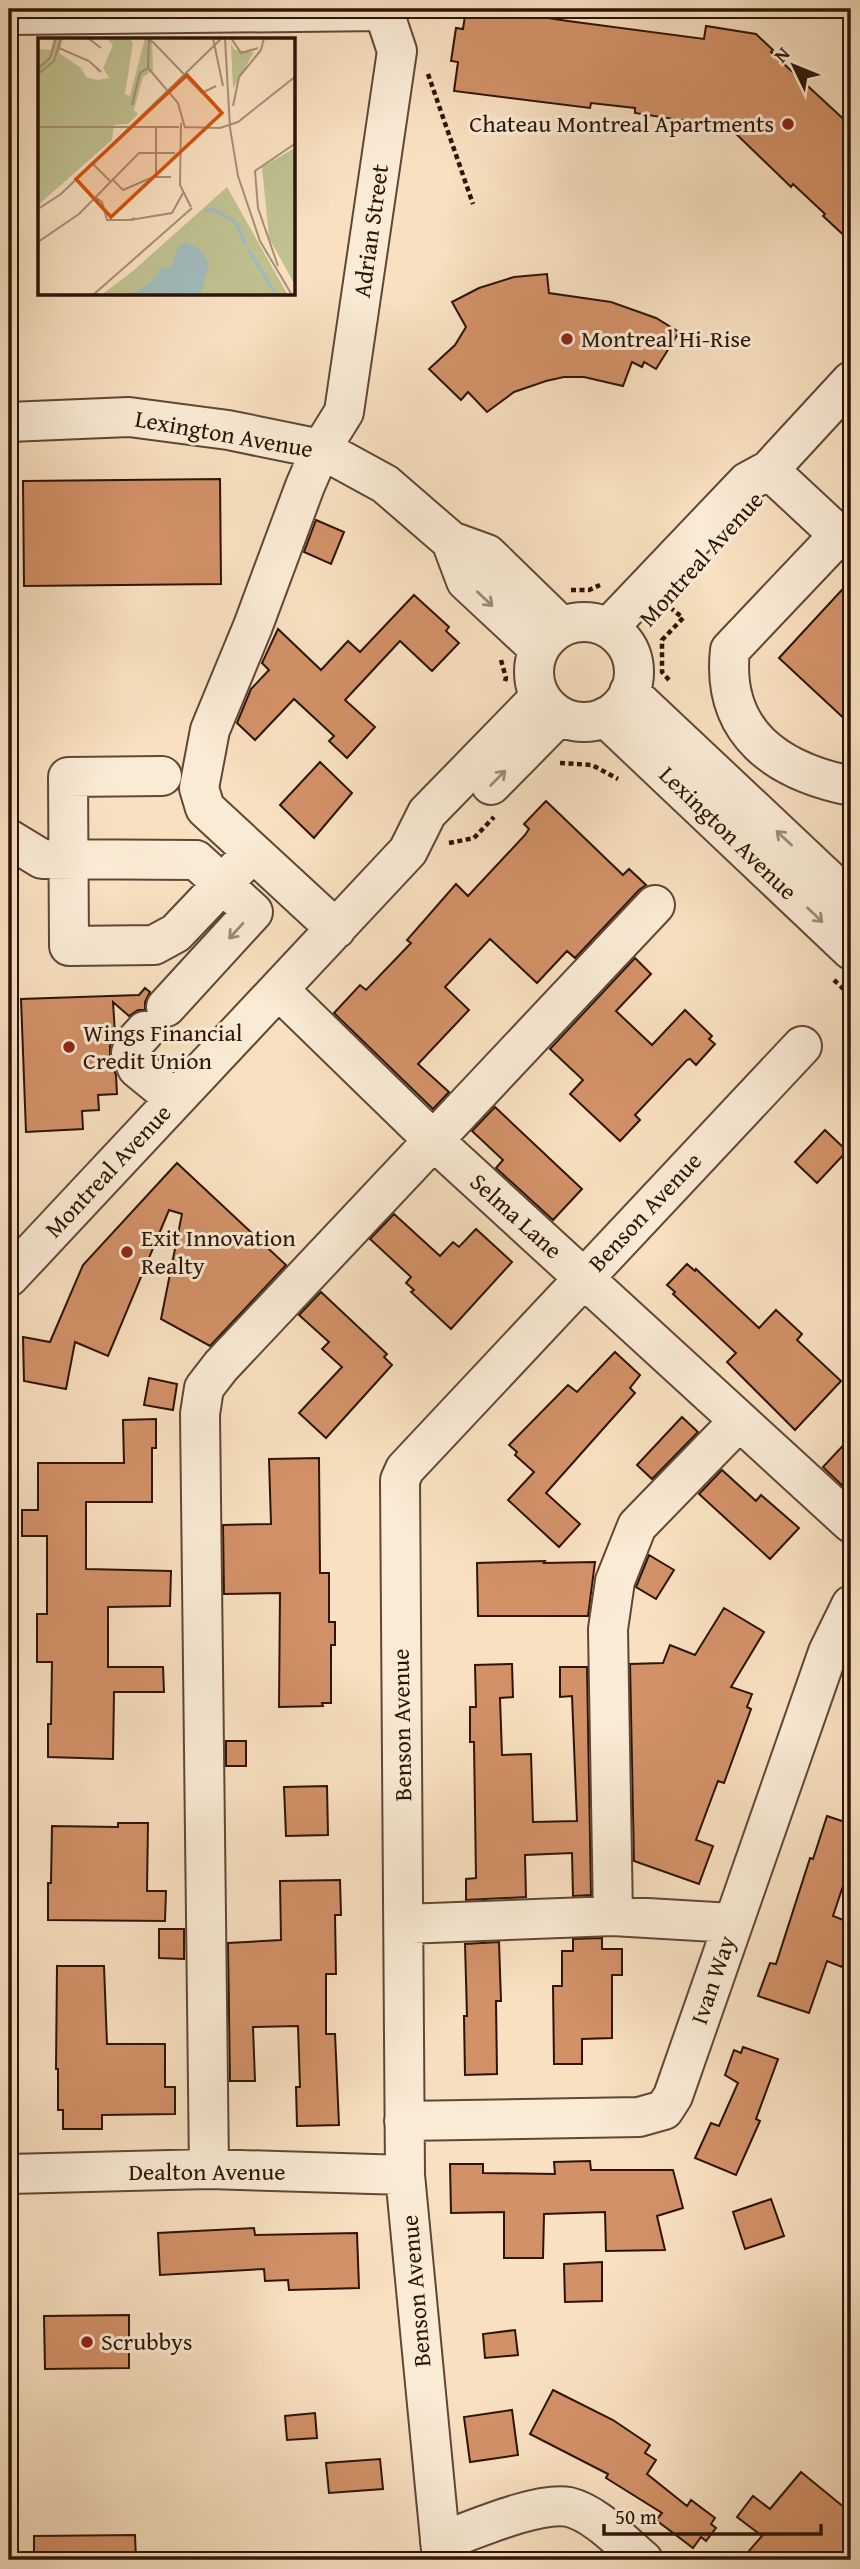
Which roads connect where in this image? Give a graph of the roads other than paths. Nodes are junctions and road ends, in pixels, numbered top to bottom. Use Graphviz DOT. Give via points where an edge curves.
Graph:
graph roads {
  1 [pos="179,10"];
  2 [pos="383,10"];
  3 [pos="78,11"];
  4 [pos="9,15"];
  5 [pos="851,382"];
  6 [pos="9,422"];
  7 [pos="321,449"];
  8 [pos="769,470"];
  9 [pos="616,636"];
  10 [pos="550,638"];
  11 [pos="617,704"];
  12 [pos="550,706"];
  13 [pos="162,776"];
  14 [pos="851,786"];
  15 [pos="9,839"];
  16 [pos="252,853"];
  17 [pos="40,864"];
  18 [pos="222,884"];
  19 [pos="851,901"];
  20 [pos="655,905"];
  21 [pos="336,929"];
  22 [pos="839,962"];
  23 [pos="279,990"];
  24 [pos="802,1046"];
  25 [pos="175,1099"];
  26 [pos="433,1140"];
  27 [pos="9,1277"];
  28 [pos="584,1278"];
  29 [pos="739,1421"];
  30 [pos="851,1523"];
  31 [pos="851,1605"];
  32 [pos="613,1916"];
  33 [pos="732,1923"];
  34 [pos="404,1924"];
  35 [pos="404,2121"];
  36 [pos="209,2169"];
  37 [pos="9,2174"];
  38 [pos="405,2175"];
  39 [pos="441,2551"];
  40 [pos="643,2560"];
  1 -- 2 [label="street"];
  1 -- 3 [label="street"];
  2 -- 7 [label="street, Adrian Street" via="397,51 344,412"];
  3 -- 4 [label="street"];
  5 -- 8 [label="street, Montreal Avenue"];
  6 -- 7 [label="street, Lexington Avenue" via="129,417"];
  7 -- 10 [label="street, Lexington Avenue" via="385,484 451,541 466,581"];
  7 -- 16 [label="street, Adrian Street" via="210,730 199,788 205,808"];
  8 -- 9 [label="street, Montreal Avenue" via="747,482"];
  8 -- 14 [label="street" via="839,535 730,650 732,701 749,732 782,761"];
  9 -- 10 [label="street" via="593,623 577,622"];
  9 -- 11 [label="street" via="634,667"];
  10 -- 12 [label="street" via="534,664 534,681"];
  11 -- 12 [label="street" via="598,720 582,722"];
  19 -- 11 [label="street, Lexington Avenue, one-way"];
  11 -- 22 [label="street, Lexington Avenue, one-way"];
  12 -- 21 [label="street, Montreal Avenue" via="449,827 408,851"];
  13 -- 17 [label="street" via="68,777"];
  15 -- 17 [label="street"];
  16 -- 18 [label="street"];
  16 -- 21 [label="street, Adrian Street"];
  17 -- 18 [label="street" via="196,860"];
  17 -- 18 [label="street" via="69,946 154,945 176,933"];
  18 -- 25 [label="street, one-way" via="253,912 135,1042 131,1054 138,1068"];
  20 -- 26 [label="street"];
  21 -- 23 [label="street, Montreal Avenue"];
  23 -- 25 [label="street, Montreal Avenue"];
  23 -- 26 [label="street, Selma Lane"];
  24 -- 28 [label="street, Benson Avenue"];
  25 -- 27 [label="street, Montreal Avenue"];
  26 -- 28 [label="street, Selma Lane"];
  26 -- 36 [label="street" via="204,1388 200,1414"];
  28 -- 29 [label="street, Selma Lane"];
  28 -- 34 [label="street, Benson Avenue" via="404,1469 400,1479"];
  29 -- 30 [label="street, Selma Lane"];
  29 -- 32 [label="street" via="637,1527 615,1581 608,1629"];
  31 -- 33 [label="street, Ivan Way" via="828,1652"];
  32 -- 33 [label="street"];
  32 -- 34 [label="street"];
  33 -- 35 [label="street, Ivan Way" via="673,2096 664,2110 639,2117"];
  34 -- 35 [label="street, Benson Avenue"];
  35 -- 38 [label="street, Benson Avenue"];
  36 -- 37 [label="street, Dealton Avenue"];
  36 -- 38 [label="street, Dealton Avenue"];
  38 -- 39 [label="street, Benson Avenue"];
  39 -- 40 [label="street" via="525,2512 569,2507 592,2518"];
}
